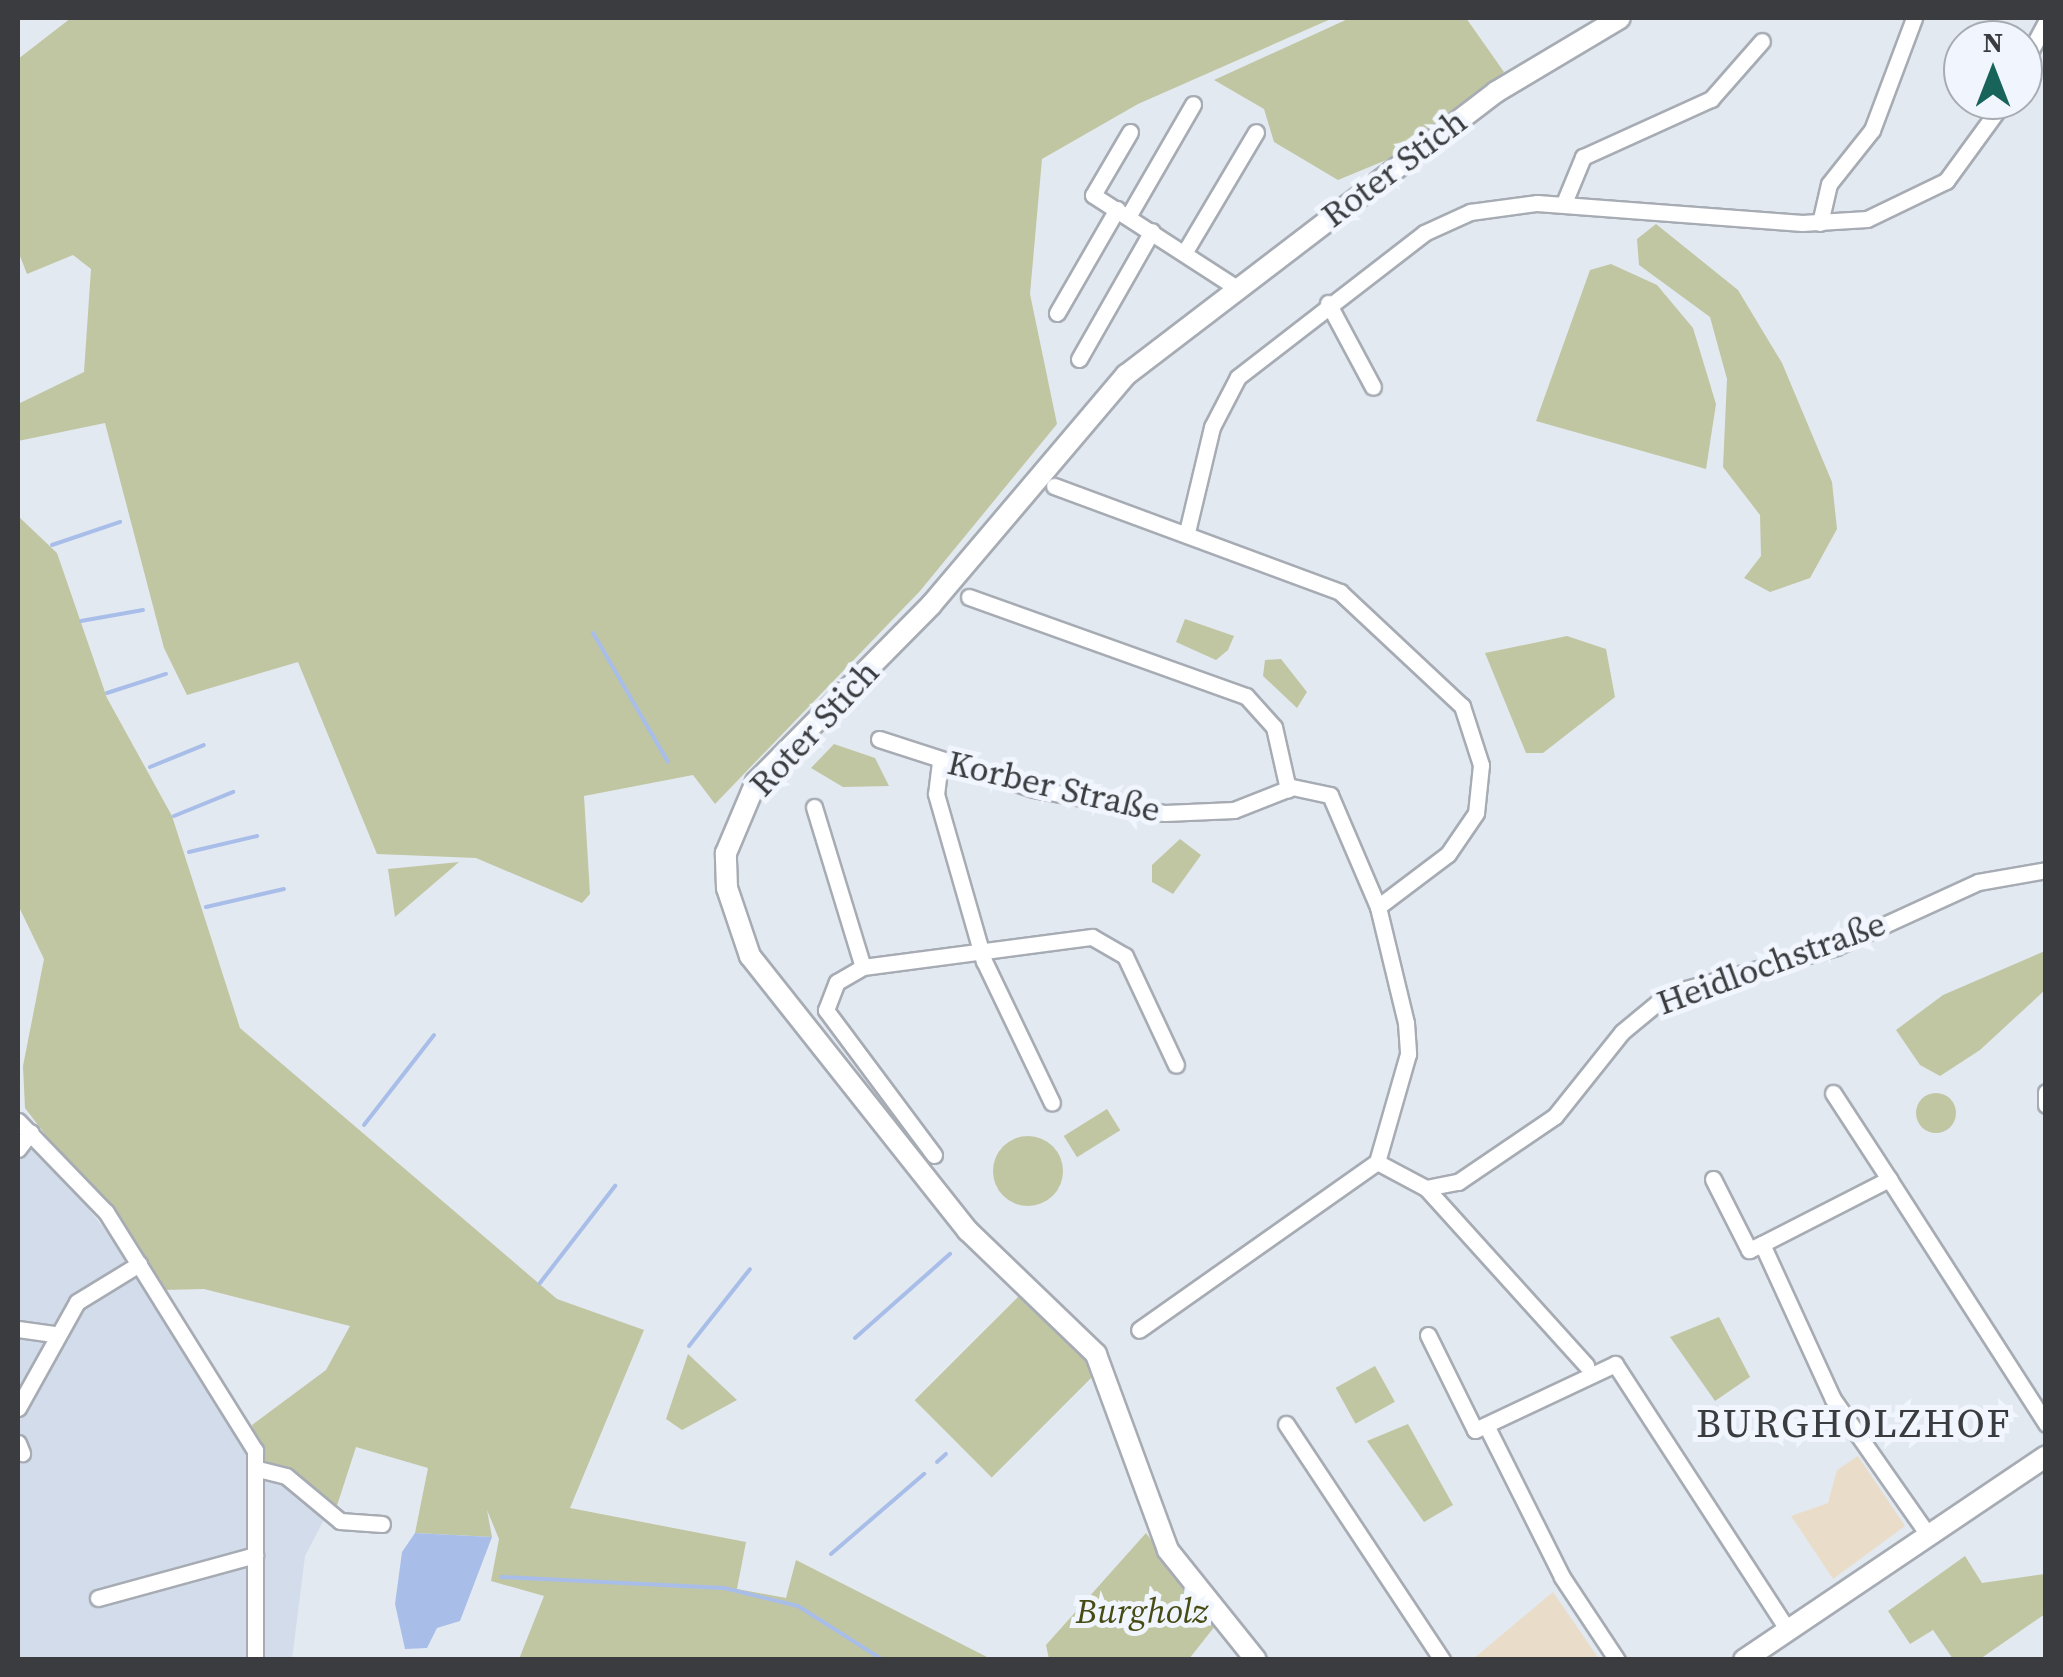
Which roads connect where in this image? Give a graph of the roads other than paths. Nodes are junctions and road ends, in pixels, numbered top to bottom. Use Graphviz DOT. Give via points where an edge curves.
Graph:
graph roads {
  1 [pos="1620,18"];
  2 [pos="1914,18"];
  3 [pos="1762,40"];
  4 [pos="1193,104"];
  5 [pos="1992,120"];
  6 [pos="1130,132"];
  7 [pos="1256,132"];
  8 [pos="1564,203"];
  9 [pos="1123,212"];
  10 [pos="1820,223"];
  11 [pos="1152,231"];
  12 [pos="1186,250"];
  13 [pos="1235,287"];
  14 [pos="1328,303"];
  15 [pos="1057,313"];
  16 [pos="1079,359"];
  17 [pos="1373,386"];
  18 [pos="1054,486"];
  19 [pos="1187,532"];
  20 [pos="969,597"];
  21 [pos="879,739"];
  22 [pos="940,762"];
  23 [pos="1288,788"];
  24 [pos="814,807"];
  25 [pos="2046,870"];
  26 [pos="1378,906"];
  27 [pos="982,950"];
  28 [pos="863,967"];
  29 [pos="1176,1065"];
  30 [pos="2046,1092"];
  31 [pos="1833,1093"];
  32 [pos="1052,1103"];
  33 [pos="2046,1105"];
  34 [pos="18,1121"];
  35 [pos="32,1132"];
  36 [pos="18,1149"];
  37 [pos="934,1155"];
  38 [pos="1377,1162"];
  39 [pos="1714,1180"];
  40 [pos="1889,1180"];
  41 [pos="1426,1188"];
  42 [pos="1762,1244"];
  43 [pos="139,1264"];
  44 [pos="18,1330"];
  45 [pos="1139,1330"];
  46 [pos="54,1334"];
  47 [pos="1428,1335"];
  48 [pos="1586,1365"];
  49 [pos="18,1408"];
  50 [pos="1286,1424"];
  51 [pos="2046,1424"];
  52 [pos="1488,1429"];
  53 [pos="2046,1456"];
  54 [pos="258,1469"];
  55 [pos="382,1524"];
  56 [pos="1929,1536"];
  57 [pos="255,1555"];
  58 [pos="98,1598"];
  59 [pos="1788,1630"];
  60 [pos="255,1660"];
  61 [pos="1256,1660"];
  62 [pos="1442,1660"];
  63 [pos="1616,1660"];
  64 [pos="1744,1660"];
  1 -- 13 [label="street, Roter Stich" via="1516,78"];
  2 -- 10 [label="street" via="1872,130 1829,184"];
  3 -- 8 [label="street" via="1711,99 1583,157"];
  4 -- 9 [label="street"];
  5 -- 10 [label="street" via="1964,164 1926,196 1867,219"];
  6 -- 9 [label="street" via="1092,195"];
  7 -- 12 [label="street"];
  8 -- 10 [label="street"];
  8 -- 14 [label="street" via="1502,206 1444,222"];
  9 -- 11 [label="street"];
  9 -- 15 [label="street"];
  11 -- 12 [label="street"];
  11 -- 16 [label="street"];
  12 -- 13 [label="street"];
  13 -- 61 [label="street, Roter Stich" via="1087,414 931,606 756,782 726,853 727,888 750,956 968,1231 1096,1354 1168,1550"];
  14 -- 17 [label="street"];
  14 -- 19 [label="street" via="1230,388"];
  18 -- 19 [label="street"];
  19 -- 26 [label="street" via="1340,592 1462,706 1481,765 1476,813 1448,854"];
  20 -- 23 [label="street" via="1246,696 1274,727"];
  21 -- 22 [label="street, Korber Straße"];
  22 -- 23 [label="street, Korber Straße" via="1165,813 1234,810"];
  22 -- 27 [label="street" via="936,794"];
  23 -- 26 [label="street" via="1326,789"];
  24 -- 28 [label="street"];
  25 -- 41 [label="street, Heidlochstraße" via="1978,882 1836,947 1668,994 1622,1032 1545,1124 1458,1182"];
  26 -- 38 [label="street" via="1408,1054"];
  27 -- 28 [label="street"];
  27 -- 29 [label="street" via="1063,938 1110,944"];
  27 -- 32 [label="street"];
  28 -- 37 [label="street" via="837,982 826,1010"];
  30 -- 33 [label="street"];
  31 -- 40 [label="street"];
  34 -- 35 [label="street"];
  35 -- 36 [label="street"];
  35 -- 43 [label="street" via="69,1164"];
  38 -- 41 [label="street"];
  38 -- 45 [label="street"];
  39 -- 42 [label="street" via="1749,1250"];
  40 -- 42 [label="street"];
  40 -- 51 [label="street"];
  41 -- 48 [label="street"];
  42 -- 56 [label="street" via="1833,1399"];
  43 -- 46 [label="street" via="78,1302"];
  43 -- 54 [label="street" via="239,1417"];
  44 -- 46 [label="street"];
  46 -- 49 [label="street"];
  47 -- 52 [label="street" via="1475,1430"];
  50 -- 62 [label="street"];
  52 -- 59 [label="street" via="1615,1364"];
  52 -- 63 [label="street" via="1562,1577"];
  53 -- 56 [label="street"];
  54 -- 55 [label="street" via="286,1476 340,1520"];
  54 -- 57 [label="street"];
  56 -- 59 [label="street"];
  57 -- 58 [label="street"];
  57 -- 60 [label="street"];
  59 -- 64 [label="street"];
}
